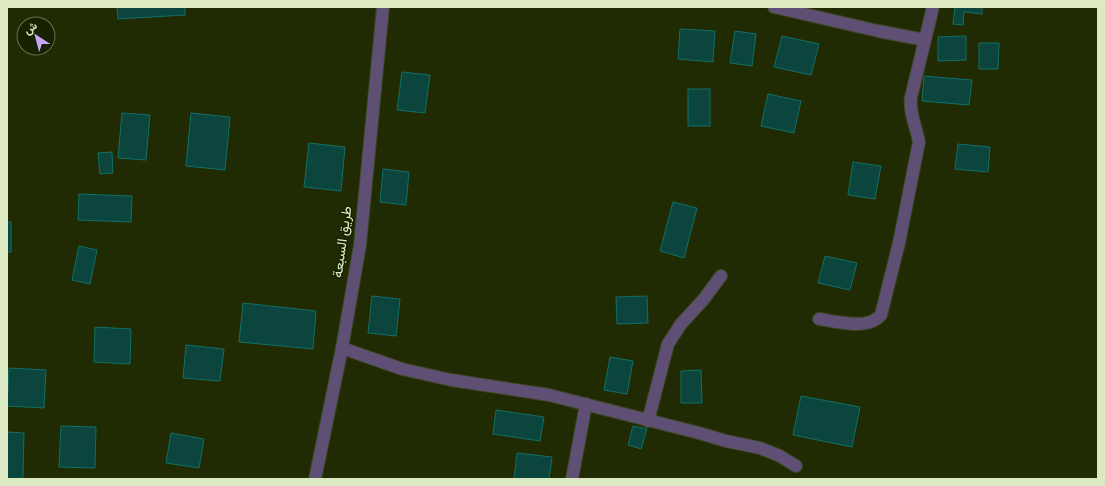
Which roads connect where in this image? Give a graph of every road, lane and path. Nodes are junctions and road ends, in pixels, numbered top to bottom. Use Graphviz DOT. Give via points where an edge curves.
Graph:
graph roads {
  1 [pos="383,7"];
  2 [pos="774,7"];
  3 [pos="933,7"];
  4 [pos="925,40"];
  5 [pos="721,276"];
  6 [pos="819,319"];
  7 [pos="342,348"];
  8 [pos="586,404"];
  9 [pos="648,421"];
  10 [pos="796,466"];
  11 [pos="315,479"];
  12 [pos="572,479"];
  1 -- 7 [label="street, طريق السبعة" via="360,245"];
  2 -- 4 [label="street"];
  3 -- 4 [label="street"];
  4 -- 6 [label="street" via="910,105 919,142 899,243 881,315 864,323"];
  5 -- 9 [label="street" via="681,324 668,344"];
  7 -- 8 [label="street" via="402,369"];
  7 -- 11 [label="street, طريق السبعة"];
  8 -- 9 [label="street"];
  8 -- 12 [label="street"];
  9 -- 10 [label="street" via="760,448"];
}
